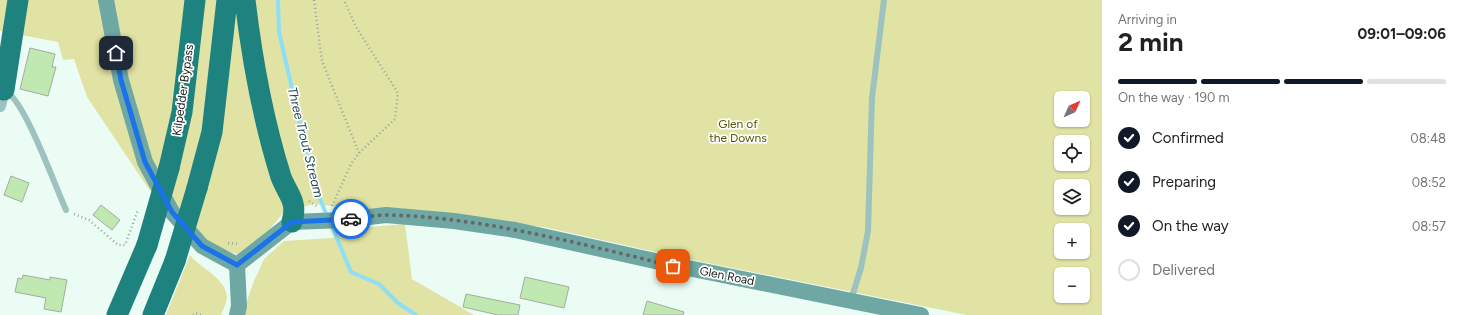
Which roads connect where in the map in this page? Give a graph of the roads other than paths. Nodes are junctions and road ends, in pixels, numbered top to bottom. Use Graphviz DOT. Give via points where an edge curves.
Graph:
graph roads {
  1 [pos="18,0"];
  2 [pos="106,0"];
  3 [pos="195,0"];
  4 [pos="227,0"];
  5 [pos="245,0"];
  6 [pos="884,0"];
  7 [pos="1,93"];
  8 [pos="66,210"];
  9 [pos="292,222"];
  10 [pos="237,265"];
  11 [pos="850,301"];
  12 [pos="117,315"];
  13 [pos="153,315"];
  14 [pos="237,315"];
  15 [pos="922,315"];
  1 -- 7 [label="highway"];
  2 -- 10 [label="main road" via="121,80 145,162 172,212 202,246"];
  3 -- 12 [label="highway, Kilpedder Bypass, bridge" via="182,112 169,168 147,245"];
  4 -- 13 [label="highway, bridge" via="212,132 175,261"];
  5 -- 9 [label="highway" via="249,35 270,142 284,184 292,198"];
  6 -- 11 [label="lane" via="872,98 868,231 861,268"];
  7 -- 8 [label="lane" via="13,96 26,118"];
  9 -- 10 [label="main road"];
  9 -- 11 [label="main road, Glen Road" via="318,214 343,220 386,215 454,221 515,230 673,266"];
  10 -- 14 [label="main road"];
  11 -- 15 [label="main road, Glen Road"];
}
